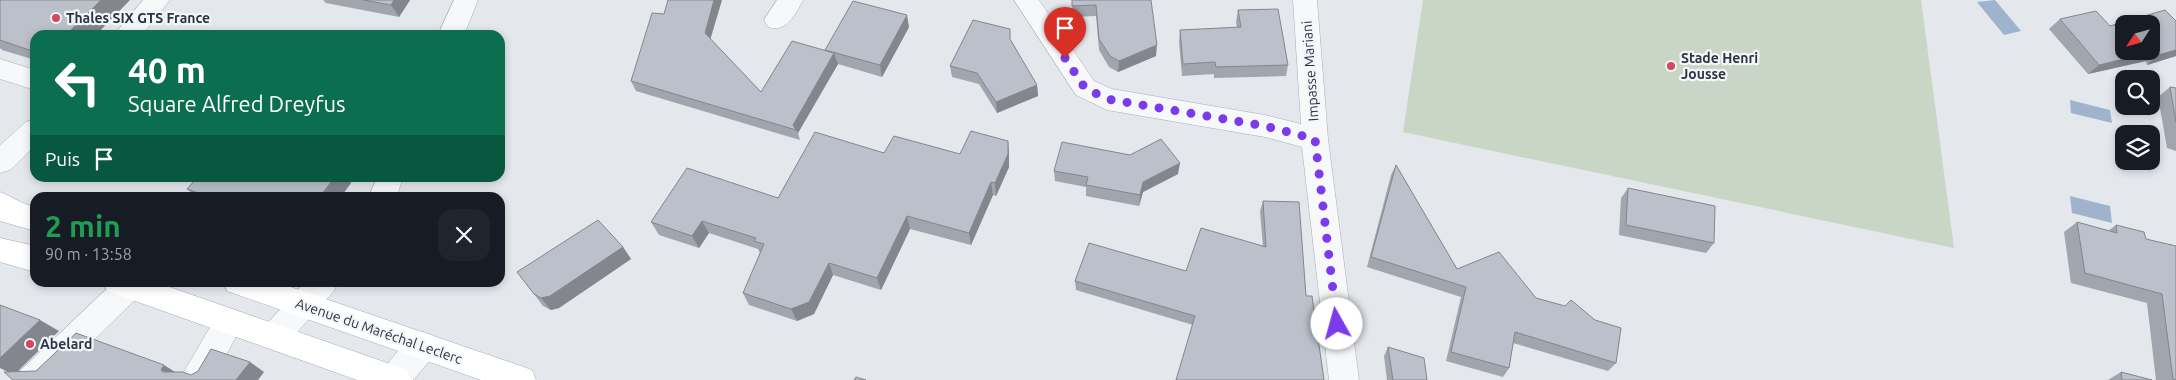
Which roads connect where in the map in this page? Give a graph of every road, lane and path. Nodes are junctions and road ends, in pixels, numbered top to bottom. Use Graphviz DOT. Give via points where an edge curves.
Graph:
graph roads {
  1 [pos="158,0"];
  2 [pos="466,0"];
  3 [pos="791,0"];
  4 [pos="1026,0"];
  5 [pos="1305,0"];
  6 [pos="777,20"];
  7 [pos="131,30"];
  8 [pos="453,30"];
  9 [pos="0,69"];
  10 [pos="30,78"];
  11 [pos="30,135"];
  12 [pos="1315,139"];
  13 [pos="0,162"];
  14 [pos="0,204"];
  15 [pos="30,218"];
  16 [pos="0,250"];
  17 [pos="30,258"];
  18 [pos="120,287"];
  19 [pos="132,287"];
  20 [pos="251,287"];
  21 [pos="319,287"];
  22 [pos="302,305"];
  23 [pos="229,321"];
  24 [pos="274,337"];
  25 [pos="423,346"];
  26 [pos="32,380"];
  27 [pos="194,380"];
  28 [pos="395,380"];
  29 [pos="521,380"];
  30 [pos="1344,380"];
  1 -- 7 [label="street"];
  2 -- 8 [label="street"];
  3 -- 6 [label="street"];
  4 -- 12 [label="street" via="1085,88 1107,99 1265,126"];
  5 -- 12 [label="street, Impasse Mariani"];
  9 -- 10 [label="street"];
  11 -- 13 [label="street"];
  12 -- 30 [label="street, Impasse Mariani"];
  14 -- 15 [label="main road" via="12,214"];
  16 -- 17 [label="main road"];
  18 -- 26 [label="street" via="78,338"];
  19 -- 23 [label="main road"];
  20 -- 22 [label="main road, Avenue du Maréchal Leclerc"];
  21 -- 22 [label="street"];
  22 -- 24 [label="street"];
  22 -- 25 [label="main road, Avenue du Maréchal Leclerc"];
  23 -- 24 [label="main road"];
  23 -- 27 [label="street"];
  24 -- 28 [label="main road"];
  25 -- 28 [label="street"];
  25 -- 29 [label="main road, Avenue du Maréchal Leclerc"];
}
